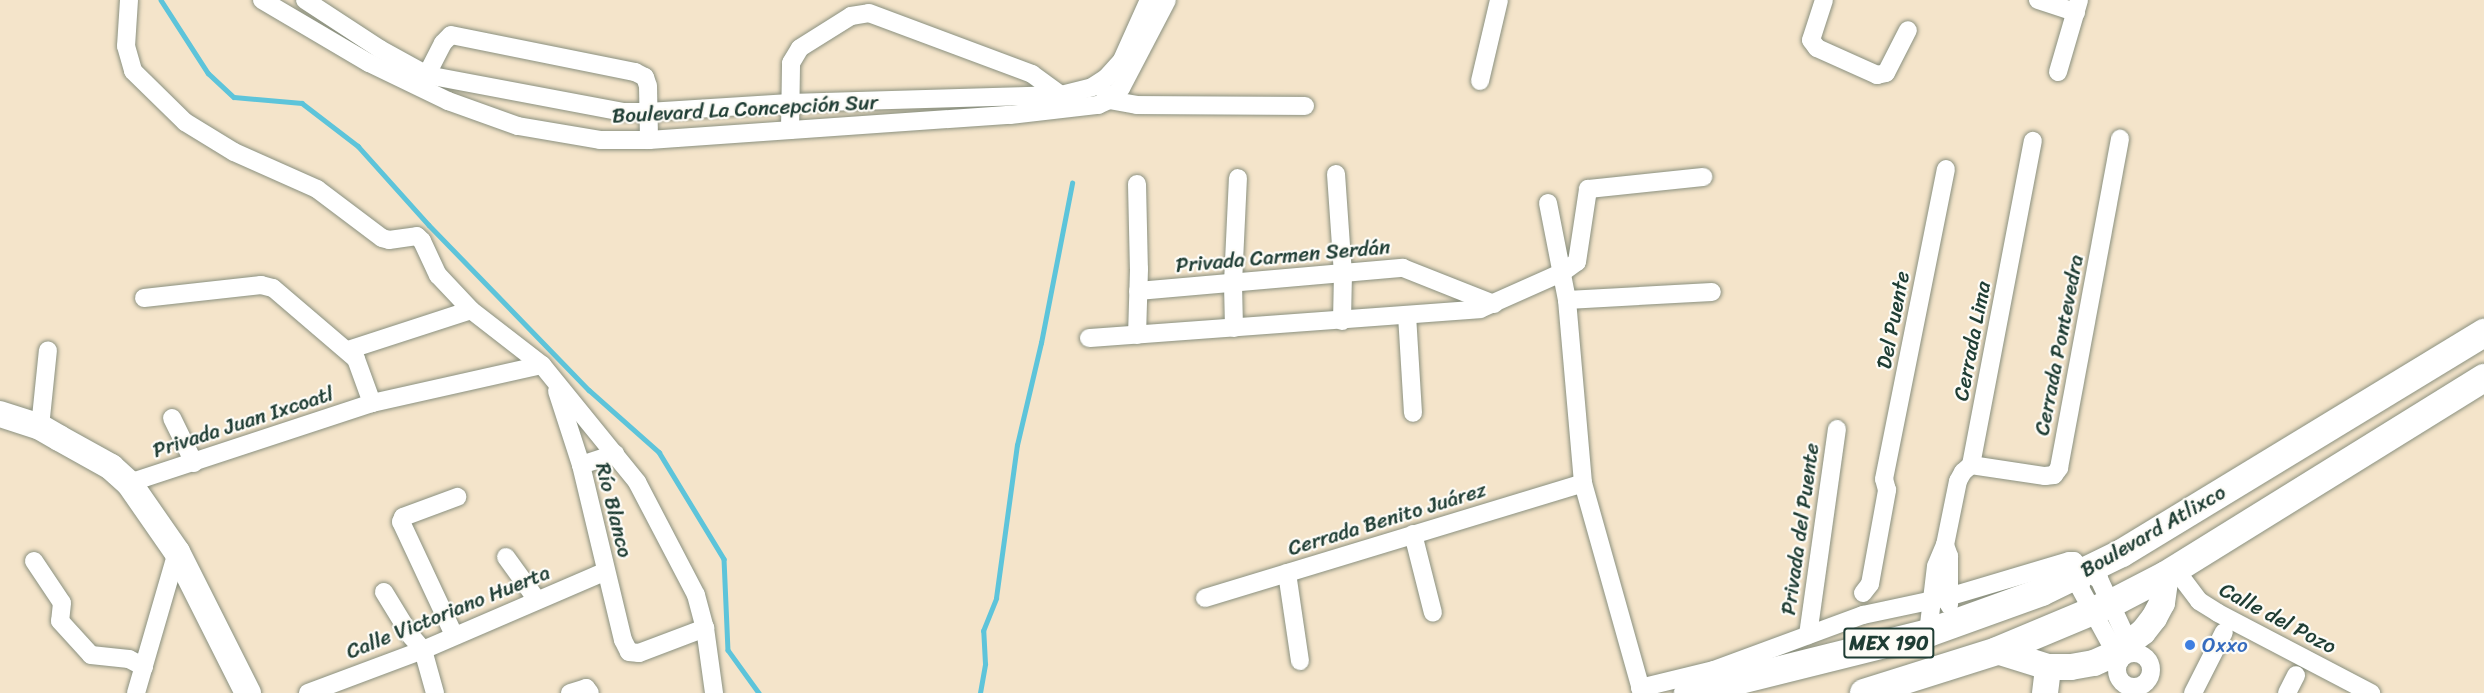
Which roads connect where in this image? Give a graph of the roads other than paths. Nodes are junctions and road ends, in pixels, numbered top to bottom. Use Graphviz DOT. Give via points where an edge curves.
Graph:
graph roads {
  1 [pos="129,0"];
  2 [pos="262,0"];
  3 [pos="305,0"];
  4 [pos="1149,0"];
  5 [pos="1167,0"];
  6 [pos="1499,0"];
  7 [pos="1824,0"];
  8 [pos="2037,0"];
  9 [pos="2078,6"];
  10 [pos="1908,30"];
  11 [pos="2058,72"];
  12 [pos="1480,81"];
  13 [pos="424,82"];
  14 [pos="1099,83"];
  15 [pos="1061,95"];
  16 [pos="1109,100"];
  17 [pos="790,103"];
  18 [pos="1305,106"];
  19 [pos="648,112"];
  20 [pos="790,130"];
  21 [pos="2120,139"];
  22 [pos="649,140"];
  23 [pos="2033,141"];
  24 [pos="1946,169"];
  25 [pos="1336,174"];
  26 [pos="1702,177"];
  27 [pos="1238,178"];
  28 [pos="1137,184"];
  29 [pos="1548,203"];
  30 [pos="1563,272"];
  31 [pos="1343,273"];
  32 [pos="1233,283"];
  33 [pos="1138,291"];
  34 [pos="1712,292"];
  35 [pos="144,298"];
  36 [pos="1568,300"];
  37 [pos="1494,304"];
  38 [pos="471,310"];
  39 [pos="1407,315"];
  40 [pos="1341,321"];
  41 [pos="1234,328"];
  42 [pos="2484,333"];
  43 [pos="1137,335"];
  44 [pos="1089,338"];
  45 [pos="48,350"];
  46 [pos="348,350"];
  47 [pos="542,365"];
  48 [pos="2484,378"];
  49 [pos="553,380"];
  50 [pos="372,403"];
  51 [pos="1413,413"];
  52 [pos="0,414"];
  53 [pos="172,418"];
  54 [pos="40,428"];
  55 [pos="1837,429"];
  56 [pos="615,454"];
  57 [pos="194,464"];
  58 [pos="580,465"];
  59 [pos="1971,465"];
  60 [pos="129,483"];
  61 [pos="1583,483"];
  62 [pos="457,497"];
  63 [pos="1413,534"];
  64 [pos="177,552"];
  65 [pos="507,557"];
  66 [pos="34,561"];
  67 [pos="606,571"];
  68 [pos="2084,572"];
  69 [pos="2171,572"];
  70 [pos="1287,573"];
  71 [pos="384,592"];
  72 [pos="1205,598"];
  73 [pos="1940,598"];
  74 [pos="537,600"];
  75 [pos="2102,607"];
  76 [pos="1433,613"];
  77 [pos="1863,615"];
  78 [pos="705,628"];
  79 [pos="1940,629"];
  80 [pos="2224,632"];
  81 [pos="453,635"];
  82 [pos="1808,635"];
  83 [pos="423,650"];
  84 [pos="1997,651"];
  85 [pos="2125,653"];
  86 [pos="1300,661"];
  87 [pos="144,667"];
  88 [pos="2048,667"];
  89 [pos="2296,675"];
  90 [pos="1921,685"];
  91 [pos="1680,688"];
  92 [pos="2142,690"];
  93 [pos="1641,691"];
  94 [pos="136,693"];
  95 [pos="248,693"];
  96 [pos="308,693"];
  97 [pos="435,693"];
  98 [pos="570,693"];
  99 [pos="590,693"];
  100 [pos="714,693"];
  101 [pos="1864,693"];
  102 [pos="2045,693"];
  103 [pos="2193,693"];
  104 [pos="2287,693"];
  105 [pos="2371,693"];
  1 -- 38 [label="street" via="126,46 134,71 185,122 234,152 317,189 382,238 417,236 438,274"];
  2 -- 13 [label="street, Boulevard La Concepción Sur" via="369,63"];
  3 -- 13 [label="street, Boulevard La Concepción Sur"];
  4 -- 14 [label="street, Boulevard La Concepción Sur" via="1122,60"];
  5 -- 16 [label="street" via="1121,88"];
  6 -- 12 [label="street"];
  7 -- 10 [label="street" via="1811,40 1817,48 1877,75 1886,73"];
  8 -- 9 [label="street"];
  9 -- 11 [label="street"];
  13 -- 19 [label="street, Boulevard La Concepción Sur"];
  13 -- 19 [label="street" via="443,43 451,35 461,36 635,72 645,77 648,86"];
  13 -- 22 [label="street, Boulevard La Concepción Sur" via="518,126 600,140"];
  14 -- 15 [label="street, Boulevard La Concepción Sur"];
  14 -- 16 [label="street"];
  15 -- 17 [label="street, Boulevard La Concepción Sur"];
  15 -- 17 [label="street" via="1032,74 869,13 851,16 800,48 791,63"];
  16 -- 18 [label="street" via="1137,105"];
  16 -- 20 [label="street, Boulevard La Concepción Sur" via="1098,105 1010,115"];
  17 -- 19 [label="street, Boulevard La Concepción Sur"];
  17 -- 20 [label="street"];
  19 -- 22 [label="street"];
  20 -- 22 [label="street, Boulevard La Concepción Sur"];
  21 -- 59 [label="street, Cerrada Pontevedra" via="2059,468 2054,475 2045,476"];
  23 -- 59 [label="street, Cerrada Lima"];
  24 -- 77 [label="street, Del Puente" via="1884,479 1877,488 1859,583"];
  25 -- 31 [label="street"];
  26 -- 30 [label="street" via="1588,189 1579,258"];
  27 -- 32 [label="street"];
  28 -- 33 [label="street"];
  29 -- 30 [label="street"];
  30 -- 36 [label="street"];
  30 -- 37 [label="street"];
  31 -- 32 [label="street, Privada Carmen Serdán"];
  31 -- 37 [label="street, Privada Carmen Serdán" via="1403,268"];
  31 -- 40 [label="street"];
  32 -- 33 [label="street, Privada Carmen Serdán"];
  32 -- 41 [label="street"];
  33 -- 43 [label="street"];
  34 -- 36 [label="street"];
  35 -- 46 [label="street" via="261,285 273,288"];
  36 -- 61 [label="street"];
  37 -- 39 [label="street" via="1480,309"];
  38 -- 46 [label="street"];
  38 -- 47 [label="street"];
  39 -- 40 [label="street"];
  39 -- 51 [label="street"];
  40 -- 41 [label="street"];
  41 -- 43 [label="street"];
  42 -- 68 [label="main road, Boulevard Atlixco / MEX 190" via="2122,553"];
  43 -- 44 [label="street"];
  45 -- 54 [label="street"];
  46 -- 50 [label="street" via="356,359"];
  47 -- 49 [label="street"];
  47 -- 50 [label="street, Privada Juan Ixcoatl"];
  48 -- 69 [label="main road, Boulevard Atlixco / MEX 190"];
  49 -- 56 [label="street"];
  49 -- 58 [label="street, Río Blanco"];
  50 -- 57 [label="street, Privada Juan Ixcoatl"];
  52 -- 54 [label="street"];
  53 -- 57 [label="street"];
  54 -- 60 [label="street" via="111,467"];
  55 -- 82 [label="street, Privada del Puente"];
  56 -- 58 [label="street"];
  56 -- 78 [label="street" via="637,482 696,595"];
  57 -- 60 [label="street, Privada Juan Ixcoatl"];
  58 -- 67 [label="street, Río Blanco"];
  59 -- 73 [label="street, Cerrada Lima" via="1958,482 1945,545 1936,566"];
  60 -- 64 [label="street"];
  61 -- 63 [label="street, Cerrada Benito Juárez"];
  61 -- 93 [label="street"];
  62 -- 81 [label="street" via="403,517 401,522"];
  63 -- 70 [label="street, Cerrada Benito Juárez"];
  63 -- 76 [label="street"];
  64 -- 87 [label="street"];
  64 -- 95 [label="street"];
  65 -- 74 [label="street"];
  66 -- 87 [label="street" via="62,603 60,621 91,655 129,659"];
  67 -- 74 [label="street, Calle Victoriano Huerta"];
  67 -- 78 [label="street, Río Blanco" via="629,652 639,653"];
  68 -- 73 [label="street" via="2069,561"];
  68 -- 75 [label="street" via="2080,588"];
  68 -- 79 [label="main road, Boulevard Atlixco / MEX 190" via="2042,592"];
  69 -- 75 [label="main road, Boulevard Atlixco / MEX 190"];
  69 -- 85 [label="street" via="2162,603"];
  69 -- 105 [label="street, Calle del Pozo" via="2199,601 2218,613"];
  70 -- 72 [label="street, Cerrada Benito Juárez"];
  70 -- 86 [label="street"];
  71 -- 83 [label="street"];
  73 -- 77 [label="street"];
  73 -- 79 [label="street, Cerrada Lima"];
  73 -- 79 [label="street, Cerrada Lima"];
  74 -- 81 [label="street, Calle Victoriano Huerta"];
  75 -- 84 [label="main road, Boulevard Atlixco / MEX 190"];
  75 -- 85 [label="street"];
  77 -- 82 [label="street"];
  78 -- 100 [label="street"];
  79 -- 91 [label="main road, Boulevard Atlixco / MEX 190"];
  80 -- 103 [label="street"];
  81 -- 83 [label="street, Calle Victoriano Huerta"];
  82 -- 91 [label="street" via="1714,670"];
  83 -- 96 [label="street, Calle Victoriano Huerta"];
  83 -- 97 [label="street"];
  84 -- 88 [label="street"];
  84 -- 90 [label="main road, Boulevard Atlixco / MEX 190"];
  85 -- 88 [label="street" via="2083,665"];
  85 -- 92 [label="street" via="2117,671 2121,681"];
  85 -- 92 [label="street" via="2145,657 2151,667 2150,678"];
  87 -- 94 [label="street"];
  88 -- 102 [label="street"];
  89 -- 104 [label="street"];
  90 -- 101 [label="main road, Boulevard Atlixco / MEX 190"];
  91 -- 93 [label="street"];
  98 -- 99 [label="street" via="586,688"];
}
